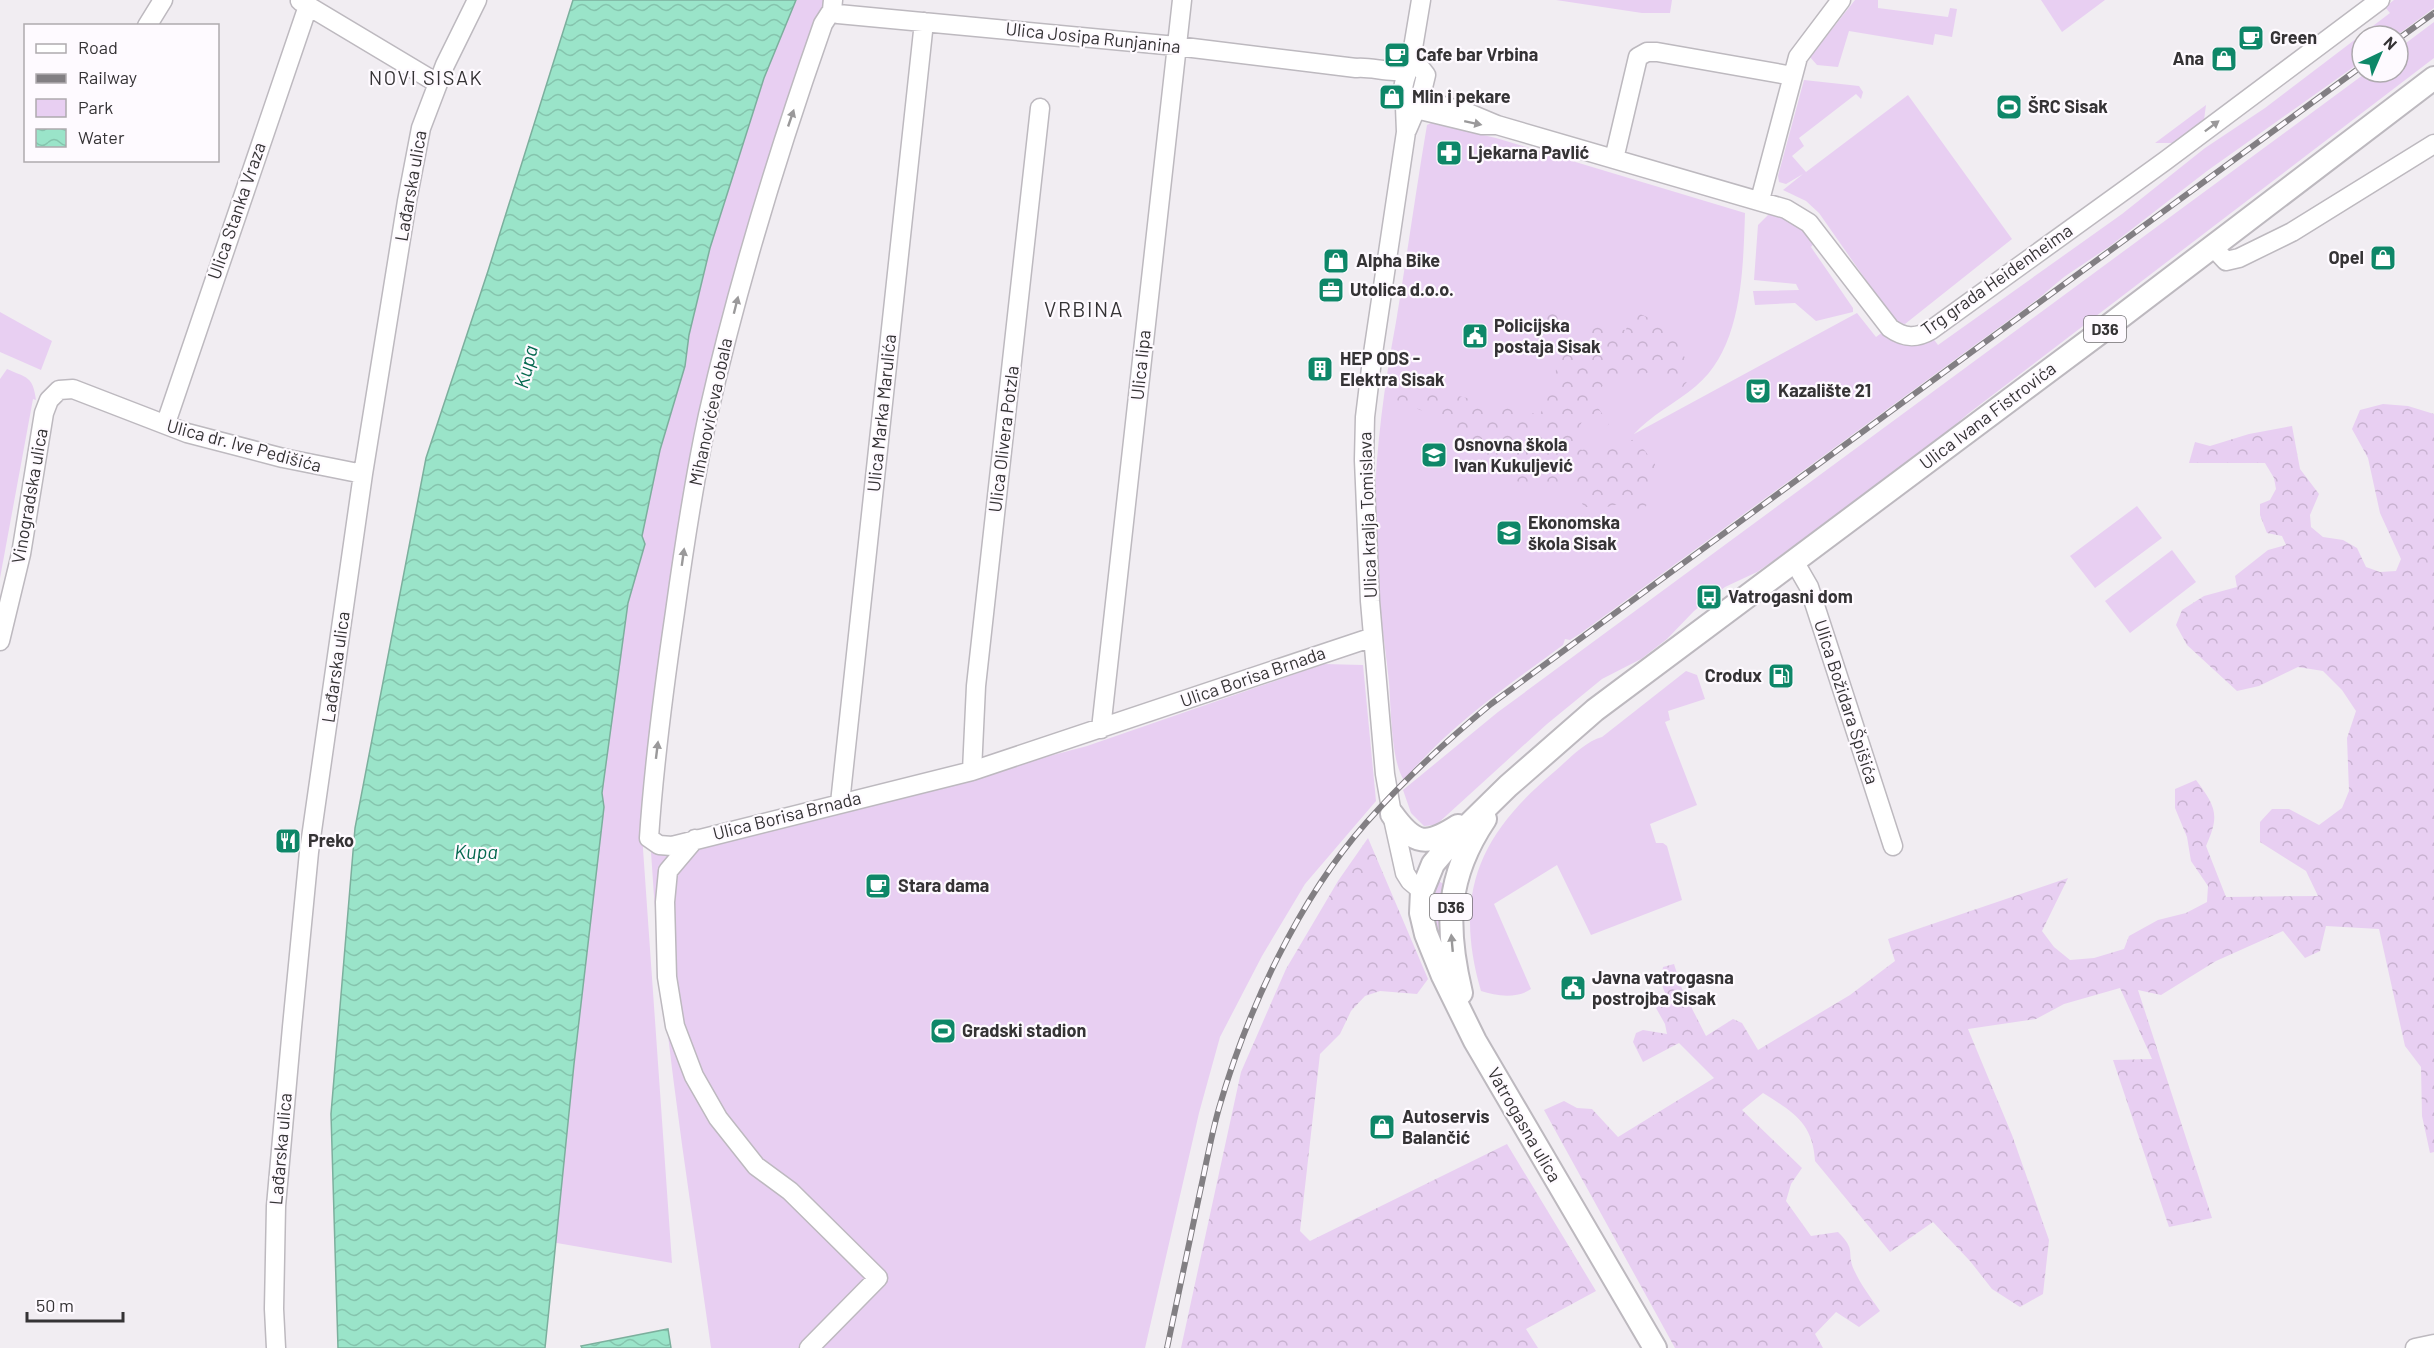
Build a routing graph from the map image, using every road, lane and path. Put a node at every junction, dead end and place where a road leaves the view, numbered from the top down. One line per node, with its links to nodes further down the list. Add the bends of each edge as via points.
1 (163, 0): 10 (street)
2 (477, 0): 15 (street, Lađarska ulica)
3 (1182, 0): 11 (street, Ulica lipa)
4 (1421, 0): 12 (street)
5 (1841, 0): 13 (street, via 1798,57)
6 (2380, 0): 20 (street, Trg grada Heidenheima, one-way to 6, via 1809,223 1884,323 1897,333 1916,337 2165,162)
7 (303, 3): 15 (street); 23 (street, Ulica Stanka Vraza)
8 (832, 5): 9 (street, Ulica Josipa Runjanina, via 838,14); 34 (street, Mihanovićeva obala, one-way to 8, via 672,846 659,845 649,838 652,788 687,531 708,416 746,264 777,156)
9 (924, 22): 11 (street, Ulica Josipa Runjanina); 31 (street, Ulica Marka Marulića)
10 (148, 24)
11 (1176, 46): 12 (street, Ulica Josipa Runjanina, via 1356,68 1393,79); 28 (street, Ulica lipa)
12 (1412, 73): 16 (street, Ulica kralja Tomislava, via 1402,98)
13 (1793, 76): 19 (street, via 1656,52 1642,54 1638,57); 20 (street)
14 (2434, 78): 21 (main road, Ulica Ivana Fistrovića / D36)
15 (437, 83): 24 (street, Lađarska ulica, via 415,156)
16 (1414, 104): 19 (street); 26 (street, Ulica kralja Tomislava, via 1406,132 1365,417 1364,486)
17 (1040, 108): 29 (street, Ulica Olivera Potzla, via 976,686)
18 (2434, 144): 21 (street, Ulica Ivana Fistrovića, via 2292,232 2239,258)
19 (1614, 159): 20 (street)
20 (1760, 200)
21 (2219, 254): 25 (main road, Ulica Ivana Fistrovića / D36)
22 (59, 390): 24 (street, Ulica dr. Ive Pedišića, via 73,389 205,438); 27 (street, Vinogradska ulica, via 44,413 21,554)
23 (168, 417)
24 (363, 474): 39 (street, Lađarska ulica, via 309,852 276,1206)
25 (1794, 561): 30 (main road, Ulica Ivana Fistrovića / D36, via 1595,710); 35 (street, Ulica Božidara Špišića, via 1809,587)
26 (1373, 637): 28 (street, Ulica Borisa Brnada); 32 (street, Ulica kralja Tomislava)
27 (0, 641)
28 (1101, 729): 29 (street, Ulica Borisa Brnada)
29 (972, 771): 31 (street, Ulica Borisa Brnada)
30 (1508, 786): 33 (main road, D36); 37 (main road, D36, one-way to 30, via 1452,951 1450,908 1468,848)
31 (840, 803): 34 (street, Ulica Borisa Brnada)
32 (1392, 814): 33 (main road, via 1409,833 1431,841); 36 (street, Ulica kralja Tomislava, via 1405,873)
33 (1476, 817): 36 (main road, D36, via 1433,864)
34 (697, 838): 40 (street, Ulica Borisa Brnada, via 668,871 665,902 667,977 675,1026 694,1076 718,1118 756,1166 790,1191 878,1278)
35 (1893, 846)
36 (1422, 891): 37 (main road, Vatrogasna ulica / D36, via 1421,913 1426,934)
37 (1475, 1041): 41 (main road, Vatrogasna ulica / D36)
38 (2434, 1344): 42 (street)
39 (276, 1348)
40 (809, 1348)
41 (1655, 1348)
42 (2415, 1348)

